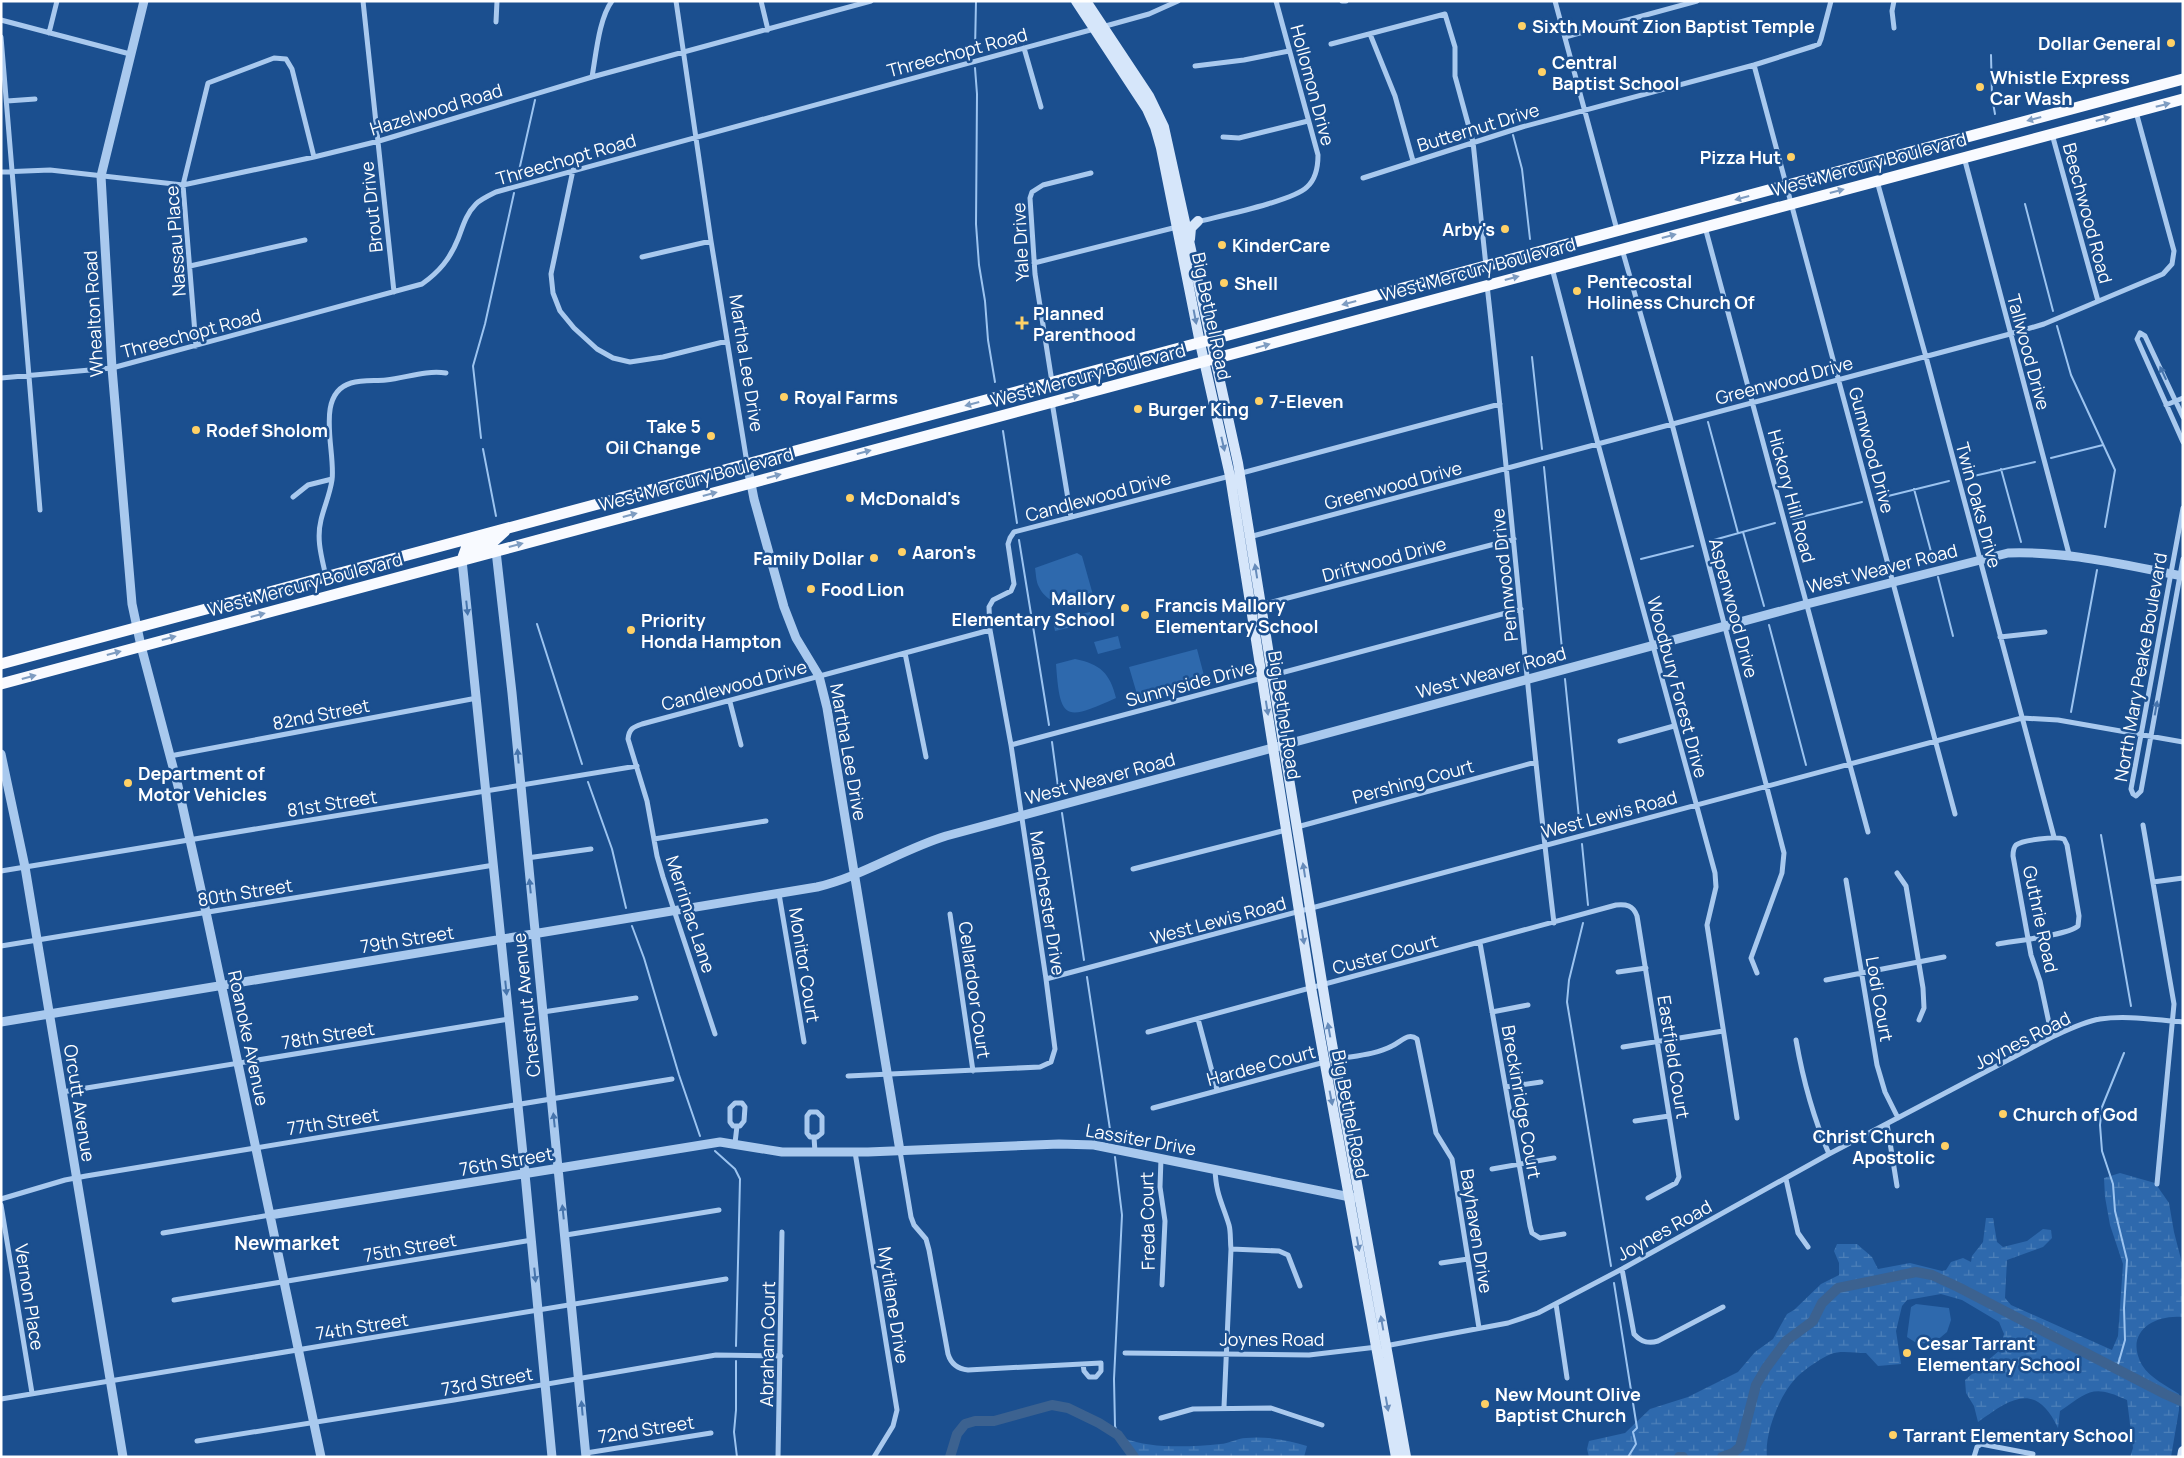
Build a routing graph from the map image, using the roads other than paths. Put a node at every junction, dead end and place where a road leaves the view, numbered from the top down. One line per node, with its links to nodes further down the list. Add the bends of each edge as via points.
1 (57, 1): 25 (street)
2 (144, 1): 33 (street, Whealton Road)
3 (363, 1): 48 (street, Brout Drive)
4 (497, 1): 21 (street)
5 (612, 1): 36 (street, via 604,18)
6 (676, 1): 32 (street, Martha Lee Drive)
7 (761, 1): 24 (street)
8 (871, 1): 19 (street, Hazelwood Road)
9 (1076, 1): 22 (main road, Big Bethel Road)
10 (1086, 1): 22 (main road, Big Bethel Road)
11 (1178, 1): 22 (street, Threechopt Road, via 1150,14)
12 (1276, 1): 31 (street, Hollomon Drive)
13 (1342, 1): 14 (street)
14 (1346, 1)
15 (1555, 1): 28 (street)
16 (1697, 1): 28 (street)
17 (1830, 1): 34 (street, Butternut Drive, via 1819,44)
18 (1894, 1): 23 (street)
19 (852, 4): 24 (street, Hazelwood Road)
20 (1, 20): 25 (street)
21 (496, 22)
22 (1099, 28): 30 (street, Threechopt Road); 64 (main road, Big Bethel Road, via 1149,96 1161,120 1169,144)
23 (1894, 28)
24 (768, 30): 32 (street, Hazelwood Road)
25 (49, 33): 33 (street)
26 (1370, 34): 29 (street); 49 (street, via 1446,14 1455,47 1456,76); 52 (street, via 1395,96)
27 (1, 37): 40 (street)
28 (1565, 37): 42 (street)
29 (1331, 44)
30 (1024, 48): 41 (street); 46 (street, Threechopt Road)
31 (1289, 51): 35 (street); 44 (street, Hollomon Drive)
32 (683, 53): 36 (street, Hazelwood Road); 46 (street, Martha Lee Drive)
33 (130, 54): 57 (street, Whealton Road)
34 (1754, 65): 42 (street, Butternut Drive); 61 (street, Gumwood Drive)
35 (1195, 66)
36 (592, 77): 48 (street, Hazelwood Road)
37 (2183, 79): 61 (highway, West Mercury Boulevard, one-way to 61)
38 (35, 99): 40 (street)
39 (2183, 99): 43 (highway, West Mercury Boulevard, one-way to 39)
40 (7, 101): 54 (street)
41 (1041, 107)
42 (1585, 110): 49 (street, Butternut Drive); 66 (street)
43 (2136, 111): 45 (highway, West Mercury Boulevard, one-way to 43); 78 (street, Greenwood Drive, via 2173,247 2173,260 2164,274)
44 (1308, 121): 47 (street, via 1239,138); 63 (street, Hollomon Drive, via 1318,166 1307,188 1299,194)
45 (2052, 133): 51 (highway, West Mercury Boulevard); 78 (street, Beechwood Road)
46 (696, 137): 53 (street, Threechopt Road); 68 (street, Martha Lee Drive)
47 (1223, 137)
48 (378, 141): 50 (street, Hazelwood Road); 77 (street, Brout Drive)
49 (1473, 142): 52 (street, Butternut Drive); 74 (street)
50 (314, 157): 60 (street, Hazelwood Road); 60 (street, Nassau Place, via 290,64 286,59 274,58 208,83)
51 (1964, 157): 59 (highway, West Mercury Boulevard); 79 (street, Tallwood Drive)
52 (1413, 161): 58 (street, Butternut Drive)
53 (573, 170): 77 (street, Threechopt Road, via 496,192 477,203 464,220 449,258 439,272 422,284); 80 (street, via 551,274 553,293 560,311 574,328 597,349 613,358 630,362 663,358)
54 (12, 171): 55 (street, Hazelwood Road); 57 (street, Hazelwood Road, via 50,170); 87 (street)
55 (1, 172)
56 (1091, 173): 72 (street, Yale Drive, via 1042,184 1032,192)
57 (101, 176): 60 (street, Hazelwood Road); 85 (street, Whealton Road)
58 (1364, 178)
59 (1877, 180): 62 (highway, West Mercury Boulevard, one-way to 59); 83 (street, Twin Oaks Drive)
60 (183, 185): 73 (street, Nassau Place)
61 (1786, 186): 62 (street, Gumwood Drive); 66 (highway, West Mercury Boulevard, one-way to 66)
62 (1790, 204): 65 (highway, West Mercury Boulevard); 89 (street, Gumwood Drive)
63 (1198, 222): 64 (street, Hollomon Drive); 69 (main road, via 1191,228)
64 (1181, 226): 69 (main road, Big Bethel Road); 72 (street); 81 (main road, Big Bethel Road, one-way to 81)
65 (1705, 226): 70 (highway, West Mercury Boulevard, one-way to 65); 94 (street, Hickory Hill Road)
66 (1618, 231): 74 (highway, West Mercury Boulevard)
67 (304, 240): 73 (street)
68 (710, 240): 71 (street); 80 (street, Martha Lee Drive)
69 (1190, 245): 81 (main road, Big Bethel Road)
70 (1622, 249): 75 (highway, West Mercury Boulevard); 98 (street, Aspenwood Drive)
71 (642, 256)
72 (1034, 263): 90 (street, Yale Drive)
73 (190, 266): 82 (street, Nassau Place)
74 (1486, 266): 81 (highway, West Mercury Boulevard, one-way to 81)
75 (1552, 267): 76 (highway, West Mercury Boulevard, one-way to 75); 100 (street, Woodbury Forest Drive)
76 (1487, 285): 84 (highway, West Mercury Boulevard, one-way to 76); 95 (street, Pennwood Drive)
77 (394, 292): 82 (street, Threechopt Road)
78 (2098, 301): 79 (street, Greenwood Drive, via 2044,324)
79 (2010, 334): 83 (street, Greenwood Drive); 115 (street, Tallwood Drive)
80 (726, 341): 101 (street, Martha Lee Drive)
81 (1206, 342): 84 (main road, Big Bethel Road); 90 (highway, West Mercury Boulevard)
82 (196, 346): 85 (street, Threechopt Road)
83 (1926, 356): 89 (street, Greenwood Drive); 118 (street, Twin Oaks Drive)
84 (1210, 361): 93 (highway, West Mercury Boulevard, one-way to 84); 103 (main road, Big Bethel Road)
85 (112, 368): 87 (street, Threechopt Road); 126 (street, Whealton Road)
86 (446, 373): 104 (street, via 429,372 361,382 346,385 340,390 329,410)
87 (29, 376): 88 (street, Threechopt Road); 108 (street)
88 (1, 378)
89 (1839, 379): 94 (street, Greenwood Drive); 122 (street, Gumwood Drive)
90 (1052, 382): 101 (highway, West Mercury Boulevard, one-way to 101)
91 (2183, 398): 92 (street)
92 (2176, 401): 96 (street); 96 (street, one-way to 96, via 2145,336 2140,333 2137,339); 97 (street)
93 (1052, 402): 105 (highway, West Mercury Boulevard, one-way to 93); 109 (street)
94 (1753, 402): 98 (street, Greenwood Drive); 123 (street, Hickory Hill Road)
95 (1500, 404): 102 (street, Pennwood Drive); 103 (street, Candlewood Drive)
96 (2166, 405): 99 (street)
97 (2183, 417)
98 (1672, 424): 100 (street, Greenwood Drive); 127 (street, Aspenwood Drive)
99 (2183, 442)
100 (1598, 444): 102 (street, Greenwood Drive); 132 (street, Woodbury Forest Drive)
101 (747, 463): 105 (street, Martha Lee Drive); 110 (highway, West Mercury Boulevard)
102 (1508, 468): 111 (street, Greenwood Drive); 112 (street, Pennwood Drive)
103 (1235, 474): 109 (street, Candlewood Drive); 111 (main road, Big Bethel Road)
104 (332, 479): 106 (street, via 308,485); 121 (street, via 319,531)
105 (750, 483): 114 (highway, West Mercury Boulevard, one-way to 105); 135 (street, Martha Lee Drive, via 784,607 796,638)
106 (293, 497)
107 (2183, 508): 119 (street, North Mary Peake Boulevard)
108 (40, 510)
109 (1071, 517): 128 (street, Candlewood Drive, via 1014,532 1008,544 1014,584 1011,591 993,600 989,607)
110 (508, 528): 113 (highway, West Mercury Boulevard); 117 (highway, via 494,540 466,549)
111 (1245, 538): 124 (main road, Big Bethel Road, one-way to 111); 136 (main road, Big Bethel Road)
112 (1514, 539): 124 (street, Driftwood Drive); 125 (street, Pennwood Drive)
113 (451, 544): 120 (highway, via 451,554 426,562); 121 (highway, West Mercury Boulevard)
114 (496, 551): 117 (highway, West Mercury Boulevard); 158 (street, Chestnut Avenue, one-way to 114)
115 (2068, 554): 118 (street, West Weaver Road, via 2008,553); 119 (street, West Weaver Road)
116 (2183, 559): 119 (street, North Mary Peake Boulevard)
117 (462, 560): 120 (highway, West Mercury Boulevard); 139 (street, Chestnut Avenue, one-way to 139)
118 (1979, 560): 122 (street, West Weaver Road); 130 (street, Twin Oaks Drive)
119 (2178, 575): 143 (street, North Mary Peake Boulevard); 144 (street, North Mary Peake Boulevard, one-way to 119)
120 (403, 576): 131 (highway, West Mercury Boulevard, one-way to 120)
121 (326, 577): 126 (highway, West Mercury Boulevard)
122 (1892, 583): 123 (street, West Weaver Road); 146 (street, Gumwood Drive)
123 (1807, 604): 127 (street, West Weaver Road); 155 (street, Hickory Hill Road)
124 (1262, 605): 136 (main road, Big Bethel Road)
125 (1521, 609): 136 (street, Sunnyside Drive); 137 (street, Pennwood Drive)
126 (136, 628): 131 (street, Roanoke Avenue); 134 (highway, West Mercury Boulevard)
127 (1724, 628): 132 (street, West Weaver Road); 159 (street, Aspenwood Drive)
128 (990, 630): 133 (street, Candlewood Drive); 149 (street, Manchester Drive)
129 (2045, 632): 130 (street)
130 (2000, 637): 141 (street, Twin Oaks Drive)
131 (141, 646): 138 (highway, West Mercury Boulevard, one-way to 131); 152 (street, Roanoke Avenue)
132 (1654, 646): 137 (street, West Weaver Road); 142 (street, Woodbury Forest Drive)
133 (905, 653): 135 (street, Candlewood Drive); 153 (street)
134 (1, 664)
135 (819, 676): 140 (street, Candlewood Drive); 180 (street, Martha Lee Drive)
136 (1268, 677): 149 (street, Sunnyside Drive); 150 (main road, Big Bethel Road)
137 (1528, 679): 150 (street, West Weaver Road); 154 (street, Pennwood Drive)
138 (1, 684)
139 (477, 698): 152 (street, 82nd Street); 160 (street, Chestnut Avenue)
140 (730, 702): 148 (street); 156 (street, Candlewood Drive, via 634,726 628,739)
141 (2022, 718): 143 (street, West Lewis Road, via 2058,720); 146 (street, West Lewis Road); 169 (street, Twin Oaks Drive)
142 (1674, 726): 145 (street); 162 (street, Woodbury Forest Drive)
143 (2142, 735): 144 (street, West Lewis Road); 144 (street, North Mary Peake Boulevard, via 2131,789 2136,796 2141,791)
144 (2151, 736): 147 (street, West Lewis Road)
145 (1620, 740)
146 (1934, 741): 155 (street, West Lewis Road); 163 (street, Gumwood Drive)
147 (2183, 742)
148 (741, 744)
149 (1011, 745): 164 (street, Manchester Drive)
150 (1278, 746): 164 (street, West Weaver Road); 167 (main road, Big Bethel Road)
151 (1, 754): 157 (street, Orcutt Avenue)
152 (170, 756): 171 (street, Roanoke Avenue)
153 (926, 757)
154 (1536, 762): 167 (street, Pershing Court); 172 (street, Pennwood Drive)
155 (1850, 765): 159 (street, West Lewis Road); 168 (street, Hickory Hill Road)
156 (637, 766): 158 (street, 81st Street); 161 (street, Candlewood Drive)
157 (4, 781): 176 (street, Orcutt Avenue)
158 (521, 786): 160 (street, 81st Street); 174 (street, Chestnut Avenue)
159 (1767, 787): 162 (street, West Lewis Road); 204 (street, Aspenwood Drive, via 1784,864 1751,958)
160 (485, 792): 171 (street, 81st Street); 175 (street, Chestnut Avenue)
161 (647, 801): 170 (street, Merrimac Lane)
162 (1696, 806): 172 (street, West Lewis Road); 220 (street, Woodbury Forest Drive, via 1715,873 1716,887 1707,926)
163 (1955, 814)
164 (1021, 815): 180 (street, West Weaver Road, via 921,844); 205 (street, Manchester Drive)
165 (766, 821): 170 (street)
166 (2143, 825): 183 (street)
167 (1292, 828): 177 (street, Pershing Court); 188 (main road, Big Bethel Road)
168 (1868, 832)
169 (2054, 837): 193 (street, Guthrie Road, via 2019,844 2013,852); 193 (street, via 2064,839 2067,845 2078,926 2070,931)
170 (654, 839): 187 (street, Merrimac Lane)
171 (190, 840): 176 (street, 81st Street); 189 (street, Roanoke Avenue)
172 (1544, 845): 188 (street, West Lewis Road); 191 (street, Pennwood Drive)
173 (592, 849): 174 (street)
174 (528, 858): 192 (street, Chestnut Avenue, one-way to 174)
175 (494, 865): 189 (street, 80th Street); 195 (street, Chestnut Avenue)
176 (25, 867): 178 (street, 81st Street); 194 (street, Orcutt Avenue)
177 (1132, 868)
178 (1, 871)
179 (1897, 873): 200 (street, via 1906,886)
180 (855, 876): 184 (street, West Weaver Road); 232 (street, Martha Lee Drive)
181 (2183, 878): 183 (street)
182 (1846, 880): 203 (street, Lodi Court)
183 (2153, 882): 217 (street, via 2174,1004)
184 (817, 887): 185 (street, 79th Street)
185 (779, 894): 187 (street, 79th Street); 225 (street, Monitor Court)
186 (1629, 906): 191 (street, Custer Court, via 1616,905); 201 (street, Eastfield Court, via 1637,916)
187 (675, 911): 192 (street, 79th Street); 222 (street, Merrimac Lane)
188 (1305, 911): 205 (street, West Lewis Road); 208 (main road, Big Bethel Road)
189 (206, 912): 194 (street, 80th Street); 207 (street, Roanoke Avenue)
190 (950, 914): 231 (street, Cellardoor Court)
191 (1554, 923): 196 (street, Custer Court)
192 (535, 934): 195 (street, 79th Street); 211 (street, Chestnut Avenue)
193 (2028, 939): 197 (street); 223 (street, Guthrie Road)
194 (38, 940): 198 (street, 80th Street); 213 (street, Orcutt Avenue)
195 (501, 940): 207 (street, 79th Street); 214 (street, Chestnut Avenue, one-way to 214)
196 (1480, 943): 208 (street, Custer Court); 212 (street, Breckinridge Court)
197 (1998, 944)
198 (1, 946)
199 (1944, 957): 200 (street)
200 (1918, 962): 203 (street); 216 (street, via 1924,1008)
201 (1646, 968): 202 (street); 226 (street, Eastfield Court)
202 (1618, 972)
203 (1862, 972): 206 (street); 244 (street, Lodi Court, via 1877,1065 1885,1092)
204 (1757, 973)
205 (1046, 979): 231 (street, Manchester Drive, via 1055,1049 1051,1062 1040,1067)
206 (1826, 980)
207 (222, 986): 213 (street, 79th Street); 230 (street, Roanoke Avenue)
208 (1316, 986): 215 (street, Custer Court); 229 (main road, Big Bethel Road)
209 (636, 998): 211 (street)
210 (1528, 1005): 212 (street)
211 (543, 1012): 239 (street, Chestnut Avenue)
212 (1492, 1012): 236 (street, Breckinridge Court)
213 (49, 1014): 218 (street, 79th Street); 238 (street, Orcutt Avenue)
214 (509, 1019): 230 (street, 78th Street); 240 (street, Chestnut Avenue)
215 (1198, 1019): 221 (street, Custer Court); 237 (street)
216 (1919, 1020)
217 (2173, 1021): 219 (street, Joynes Road); 223 (street, Joynes Road, via 2099,1019); 264 (street)
218 (1, 1022)
219 (2183, 1022)
220 (1722, 1031): 226 (street); 243 (street, Woodbury Forest Drive)
221 (1148, 1032)
222 (715, 1034)
223 (2052, 1037): 244 (street, Joynes Road)
224 (1796, 1040): 254 (street, via 1806,1093)
225 (804, 1042)
226 (1656, 1042): 227 (street); 242 (street, Eastfield Court)
227 (1623, 1047)
228 (1421, 1053): 229 (street, Hardee Court, via 1417,1039 1408,1036 1377,1051); 279 (street, Bayhaven Drive, via 1436,1133 1452,1159)
229 (1329, 1061): 237 (street, Hardee Court); 266 (main road, Big Bethel Road)
230 (238, 1064): 238 (street, 78th Street); 250 (street, Roanoke Avenue)
231 (973, 1071): 232 (street)
232 (888, 1075): 233 (street); 251 (street, Martha Lee Drive)
233 (848, 1076)
234 (672, 1079): 239 (street, 77th Street)
235 (1541, 1082): 236 (street)
236 (1506, 1087): 257 (street, Breckinridge Court)
237 (1217, 1090): 241 (street, Hardee Court)
238 (62, 1092): 262 (street, Orcutt Avenue)
239 (552, 1099): 240 (street, 77th Street); 258 (street, Chestnut Avenue, one-way to 239)
240 (518, 1104): 250 (street, 77th Street); 261 (street, Chestnut Avenue)
241 (1153, 1108)
242 (1669, 1116): 245 (street); 267 (street, Eastfield Court, via 1679,1177)
243 (1737, 1118)
244 (1898, 1118): 246 (street, Joynes Road)
245 (1635, 1121)
246 (1887, 1124): 254 (street, Joynes Road); 265 (street)
247 (737, 1126): 247 (street, via 742,1126 745,1107 733,1103 730,1123); 249 (street)
248 (814, 1137): 248 (street, via 807,1133 807,1116 815,1111 822,1117 822,1133); 252 (street)
249 (735, 1143): 252 (street, 76th Street, via 774,1152); 258 (street, 76th Street, via 714,1143)
250 (256, 1147): 262 (street, 77th Street); 271 (street, Roanoke Avenue)
251 (900, 1151): 253 (street, Lassiter Drive); 255 (street, Lassiter Drive, via 1078,1144); 297 (street, Martha Lee Drive, via 911,1217 927,1242 951,1362 968,1370)
252 (815, 1152): 253 (street, 76th Street)
253 (854, 1152): 317 (street, Mytilene Drive, via 897,1410 893,1426)
254 (1829, 1154): 263 (street, Joynes Road)
255 (1161, 1157): 259 (street, Lassiter Drive); 284 (street, Freda Court, via 1160,1187 1165,1221)
256 (1554, 1158): 257 (street)
257 (1519, 1164): 260 (street); 274 (street, Breckinridge Court, via 1532,1233 1540,1238)
258 (559, 1168): 261 (street, 76th Street); 275 (street, Chestnut Avenue, one-way to 258)
259 (1216, 1169): 266 (street, Lassiter Drive); 278 (street, via 1216,1185 1229,1225)
260 (1492, 1169)
261 (525, 1174): 271 (street, 76th Street); 276 (street, Chestnut Avenue)
262 (76, 1178): 268 (street, 77th Street); 300 (street, Orcutt Avenue)
263 (1786, 1179): 277 (street, via 1798,1233); 281 (street, Joynes Road)
264 (2157, 1184)
265 (1897, 1186)
266 (1355, 1198): 292 (main road, Big Bethel Road)
267 (1648, 1198)
268 (1, 1199)
269 (1, 1205): 302 (street, Vernon Place)
270 (718, 1210): 275 (street)
271 (270, 1215): 273 (street, 76th Street); 283 (street, Roanoke Avenue)
272 (782, 1232): 296 (street, Abraham Court)
273 (163, 1233)
274 (1564, 1234)
275 (566, 1235): 287 (street, Chestnut Avenue)
276 (532, 1240): 283 (street, 75th Street); 290 (street, Chestnut Avenue, one-way to 290)
277 (1808, 1247)
278 (1231, 1249): 285 (street, via 1279,1251 1288,1255); 295 (street)
279 (1468, 1259): 280 (street); 291 (street, Bayhaven Drive)
280 (1441, 1263)
281 (1622, 1269): 288 (street, Joynes Road); 289 (street, via 1633,1329 1644,1342 1658,1341)
282 (726, 1279): 287 (street, 74th Street)
283 (284, 1282): 286 (street, 75th Street); 293 (street, Roanoke Avenue)
284 (1162, 1285)
285 (1300, 1286)
286 (174, 1300)
287 (572, 1304): 290 (street, 74th Street); 299 (street, Chestnut Avenue)
288 (1556, 1304): 291 (street, Joynes Road, via 1518,1320); 298 (street)
289 (1723, 1307)
290 (538, 1310): 293 (street, 74th Street); 301 (street, Chestnut Avenue)
291 (1479, 1328): 292 (street, Joynes Road)
292 (1382, 1346): 295 (street, Joynes Road, via 1309,1355); 318 (main road, Big Bethel Road, one-way to 318); 319 (main road, Big Bethel Road)
293 (298, 1350): 300 (street, 74th Street); 306 (street, Roanoke Avenue)
294 (1125, 1353): 295 (street, Joynes Road)
295 (1226, 1354): 304 (street)
296 (781, 1356): 299 (street, 73rd Street, via 716,1355); 316 (street, Abraham Court)
297 (1083, 1364): 297 (street, Martha Lee Drive, via 1086,1375 1093,1377 1099,1374 1101,1363)
298 (1567, 1378)
299 (579, 1379): 301 (street, 73rd Street); 312 (street, Chestnut Avenue, one-way to 299)
300 (111, 1380): 302 (street, 74th Street); 313 (street, Orcutt Avenue)
301 (545, 1385): 306 (street, 73rd Street); 315 (street, Chestnut Avenue)
302 (32, 1394): 303 (street, 74th Street)
303 (1, 1398)
304 (1224, 1407): 305 (street, via 1193,1409); 307 (street, via 1271,1408)
305 (1161, 1418)
306 (314, 1423): 309 (street, 73rd Street); 314 (street, Roanoke Avenue)
307 (1322, 1426)
308 (711, 1433): 312 (street, 72nd Street)
309 (197, 1441)
310 (2183, 1451): 321 (main road)
311 (2033, 1454): 320 (street, via 1981,1444)
312 (586, 1455)
313 (123, 1457)
314 (321, 1457)
315 (552, 1457)
316 (778, 1457)
317 (874, 1457)
318 (1396, 1457)
319 (1406, 1457)
320 (1974, 1457)
321 (2182, 1457)

